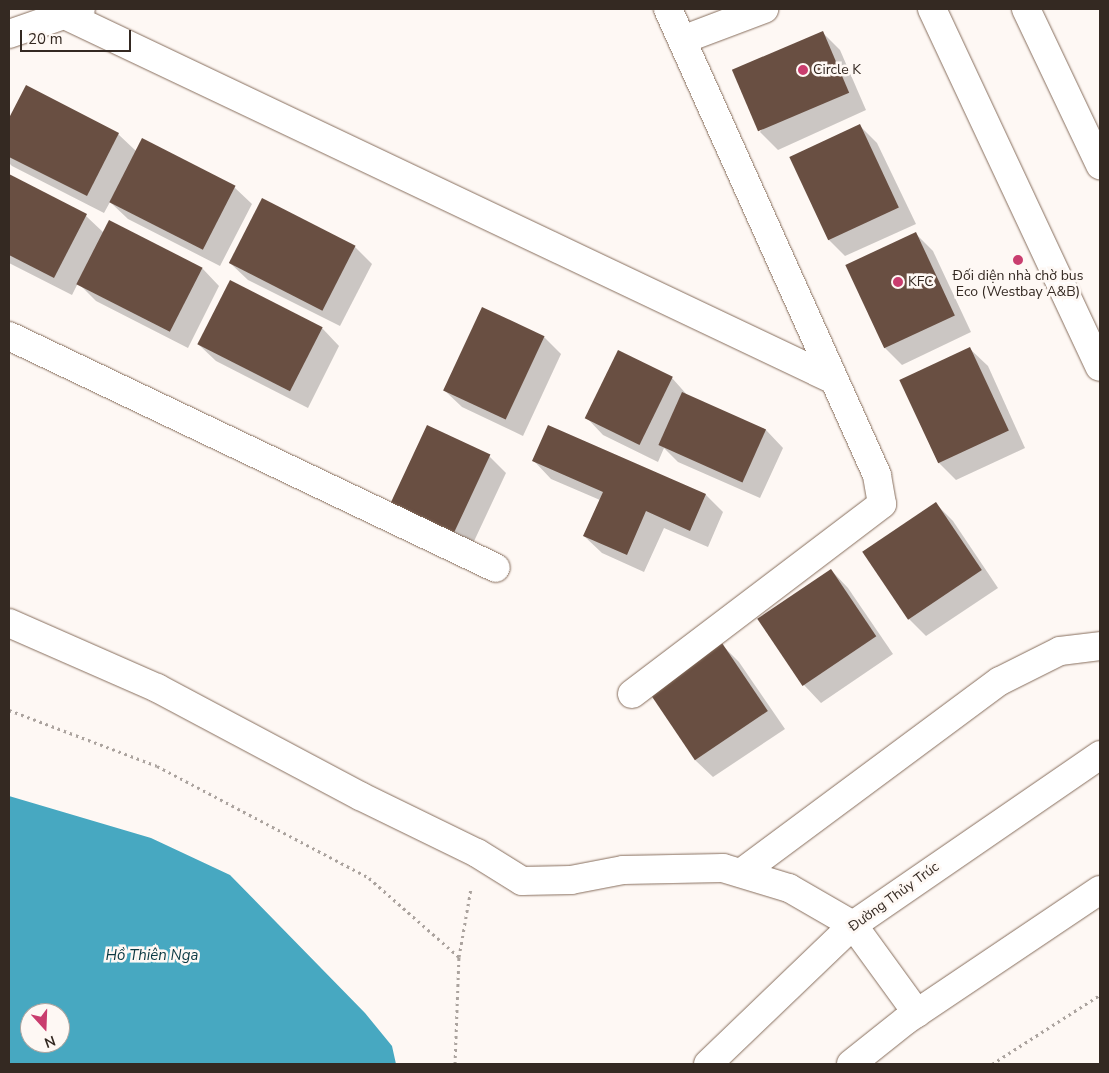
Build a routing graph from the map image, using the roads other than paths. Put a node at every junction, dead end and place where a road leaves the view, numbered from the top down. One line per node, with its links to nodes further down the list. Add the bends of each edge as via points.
1 (668, 9): 7 (street)
2 (764, 9): 7 (street)
3 (932, 9): 10 (street)
4 (1026, 9): 8 (street)
5 (74, 12): 6 (street); 11 (street)
6 (9, 34)
7 (682, 40): 11 (street)
8 (1100, 165)
9 (9, 336): 12 (street)
10 (1100, 367)
11 (834, 380): 15 (street, via 877,475 882,504)
12 (496, 568)
13 (9, 624): 17 (street, via 156,688 476,853 522,881 571,880 624,870 723,868)
14 (1100, 646): 17 (street, via 1060,651 1000,681)
15 (632, 694)
16 (1100, 755): 19 (street, Đường Thủy Trúc)
17 (741, 873): 19 (street, via 789,888)
18 (1100, 890): 20 (street)
19 (854, 925): 20 (street); 21 (street, Đường Thủy Trúc)
20 (917, 1013): 22 (street)
21 (708, 1064)
22 (851, 1064)

